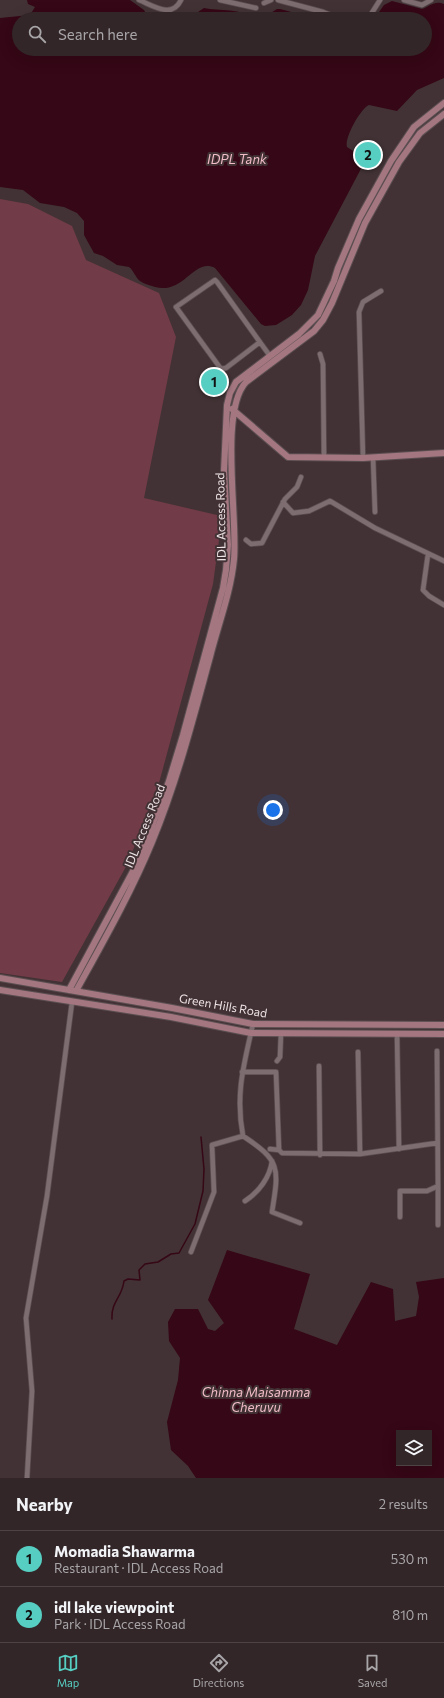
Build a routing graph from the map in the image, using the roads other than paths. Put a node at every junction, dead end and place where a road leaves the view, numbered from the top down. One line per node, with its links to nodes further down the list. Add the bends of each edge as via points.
1 (139, 0): 2 (street, via 167,10 178,7)
2 (181, 0)
3 (220, 0): 10 (street)
4 (271, 0): 9 (street)
5 (278, 0): 11 (street)
6 (380, 0): 12 (street)
7 (404, 0): 8 (street, via 422,5)
8 (431, 0)
9 (264, 3)
10 (256, 8)
11 (323, 12)
12 (372, 12)
13 (444, 103): 18 (street, via 414,127 391,161 359,219 318,315 299,334)
14 (444, 114): 20 (street, IDL Access Road, via 420,133 395,169 365,223 323,320 314,331 246,382 240,389)
15 (381, 291): 24 (street, via 363,302 359,312)
16 (260, 342): 16 (street, via 216,280 176,307 221,369 226,368); 18 (street)
17 (320, 354): 23 (street, via 323,364)
18 (270, 356): 19 (street, via 236,382)
19 (227, 405): 20 (street); 32 (street, via 224,471 228,545 223,588 169,781)
20 (234, 410): 23 (street, via 288,457); 32 (street, IDL Access Road, via 231,472 234,543 230,578 174,785 153,841)
21 (444, 453): 22 (street)
22 (373, 457): 24 (street); 27 (street)
23 (324, 458): 24 (street)
24 (363, 458)
25 (301, 477): 26 (street, via 297,487)
26 (283, 502): 28 (street, via 262,543 251,544); 29 (street, via 293,513 309,511 330,501 375,528)
27 (375, 512)
28 (246, 540)
29 (428, 554): 30 (street); 31 (street, via 423,590)
30 (444, 561)
31 (444, 605)
32 (126, 892): 35 (street); 36 (street, IDL Access Road)
33 (0, 978): 35 (street, Green Hills Road)
34 (0, 990): 37 (street, Green Hills Road)
35 (69, 990): 36 (street, Green Hills Road)
36 (76, 992): 38 (street, Green Hills Road)
37 (72, 1002): 40 (street, Green Hills Road, via 171,1017); 63 (street, via 47,1196 26,1318 32,1391)
38 (253, 1024): 39 (street, Green Hills Road); 40 (street)
39 (444, 1025)
40 (251, 1033): 41 (street, Green Hills Road); 48 (street)
41 (281, 1033): 42 (street, Green Hills Road); 46 (street, via 280,1057)
42 (397, 1033): 43 (street, Green Hills Road); 52 (street)
43 (444, 1034)
44 (437, 1050): 50 (street)
45 (358, 1052): 54 (street)
46 (277, 1061)
47 (319, 1066): 55 (street)
48 (242, 1072): 49 (street, via 239,1089); 53 (street, via 276,1072)
49 (243, 1136): 56 (street, via 263,1149); 62 (street, via 212,1145 214,1192)
50 (437, 1143): 52 (street); 57 (street)
51 (270, 1149): 53 (street)
52 (399, 1149): 54 (street)
53 (279, 1150): 55 (street, via 282,1153)
54 (360, 1154): 55 (street)
55 (320, 1155)
56 (272, 1159): 58 (street, via 271,1170 261,1186); 60 (street, via 276,1174 272,1212)
57 (438, 1186): 59 (street, via 427,1191 400,1191); 61 (street)
58 (245, 1201)
59 (400, 1217)
60 (300, 1223)
61 (438, 1226)
62 (192, 1252)
63 (27, 1478)

